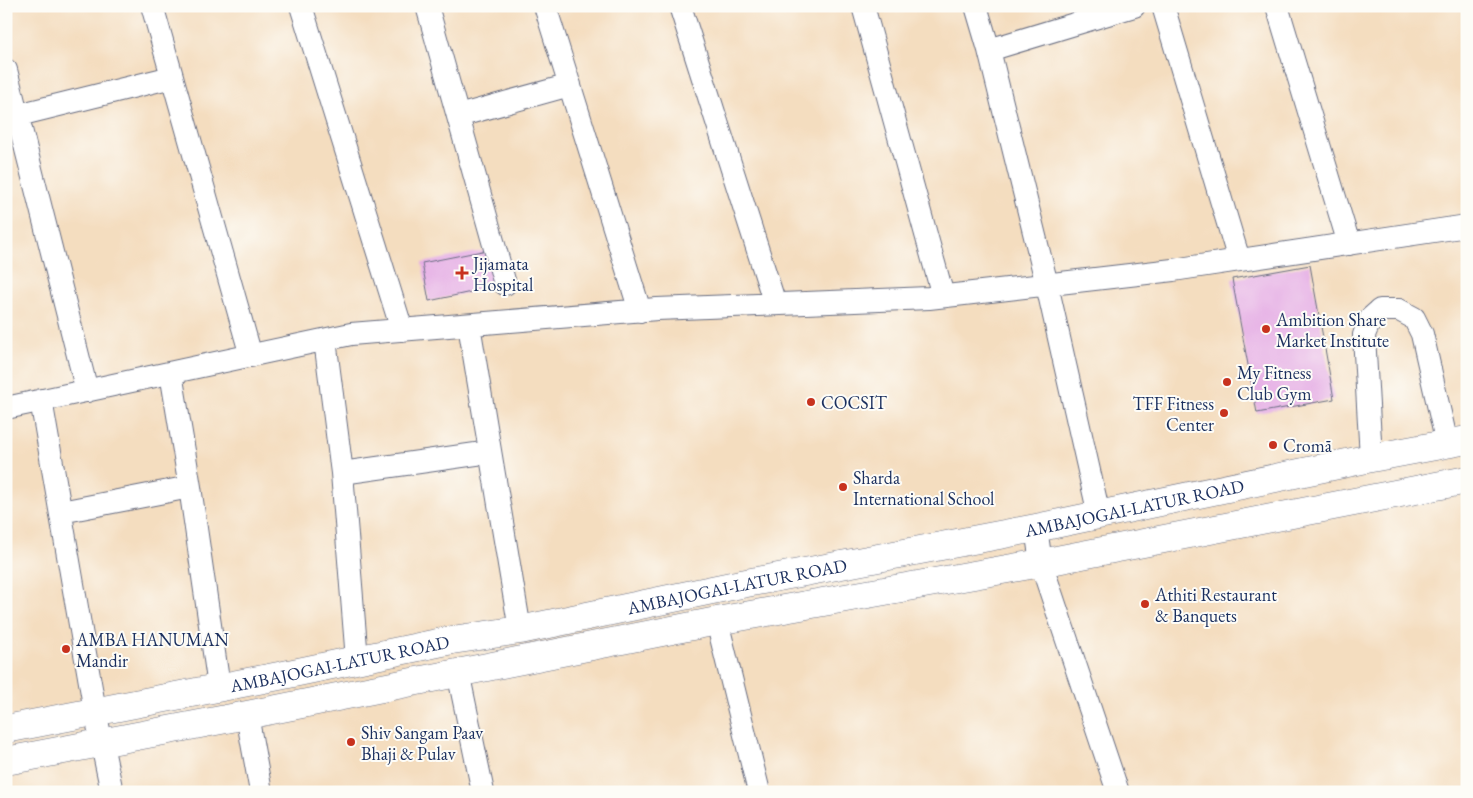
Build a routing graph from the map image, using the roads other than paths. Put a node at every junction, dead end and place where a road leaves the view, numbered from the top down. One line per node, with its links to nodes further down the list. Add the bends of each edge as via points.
1 (301, 6): 26 (street)
2 (427, 6): 16 (street)
3 (546, 6): 14 (street)
4 (680, 6): 23 (street)
5 (863, 6): 22 (street)
6 (976, 6): 11 (street)
7 (1134, 6): 11 (street)
8 (1163, 6): 19 (street)
9 (1277, 6): 18 (street)
10 (153, 9): 13 (street)
11 (989, 50): 21 (street)
12 (6, 70): 15 (street)
13 (172, 77): 15 (street); 28 (street)
14 (570, 85): 16 (street); 24 (street)
15 (12, 116): 30 (street)
16 (458, 116): 20 (street)
17 (1467, 226): 18 (street)
18 (1349, 244): 19 (street)
19 (1238, 260): 21 (street)
20 (505, 284)
21 (1046, 284): 22 (street); 40 (street)
22 (943, 296): 23 (street)
23 (776, 304): 24 (street)
24 (640, 310): 25 (street)
25 (469, 325): 26 (street); 34 (street)
26 (402, 330): 27 (street, via 351,334)
27 (325, 340): 28 (street); 36 (street)
28 (251, 356): 29 (street)
29 (171, 373): 30 (street); 38 (street)
30 (87, 391): 31 (street)
31 (41, 400): 32 (street); 39 (street)
32 (6, 408)
33 (1457, 442): 35 (main road, AMBAJOGAI-LATUR ROAD); 35 (street, via 1414,318 1398,310 1380,310 1371,318 1364,335)
34 (490, 452): 36 (street); 44 (street)
35 (1371, 458): 40 (main road, AMBAJOGAI-LATUR ROAD)
36 (342, 472): 45 (street)
37 (1467, 480): 42 (main road, AMBAJOGAI-LATUR ROAD)
38 (190, 487): 39 (street); 47 (street)
39 (61, 512): 48 (street)
40 (1099, 515): 41 (main road, AMBAJOGAI-LATUR ROAD)
41 (1036, 528): 42 (street); 44 (main road, AMBAJOGAI-LATUR ROAD)
42 (1041, 563): 43 (main road, AMBAJOGAI-LATUR ROAD); 57 (street)
43 (717, 621): 46 (main road, AMBAJOGAI-LATUR ROAD); 56 (street)
44 (520, 630): 45 (main road, AMBAJOGAI-LATUR ROAD)
45 (357, 660): 47 (main road, AMBAJOGAI-LATUR ROAD)
46 (458, 672): 49 (main road, AMBAJOGAI-LATUR ROAD); 55 (street)
47 (219, 687): 48 (main road, AMBAJOGAI-LATUR ROAD)
48 (95, 711): 50 (main road, AMBAJOGAI-LATUR ROAD); 51 (street)
49 (247, 715): 51 (main road, AMBAJOGAI-LATUR ROAD); 54 (street)
50 (6, 729)
51 (101, 743): 52 (main road, AMBAJOGAI-LATUR ROAD); 53 (street)
52 (6, 761)
53 (112, 792)
54 (262, 792)
55 (484, 792)
56 (759, 792)
57 (1118, 792)

